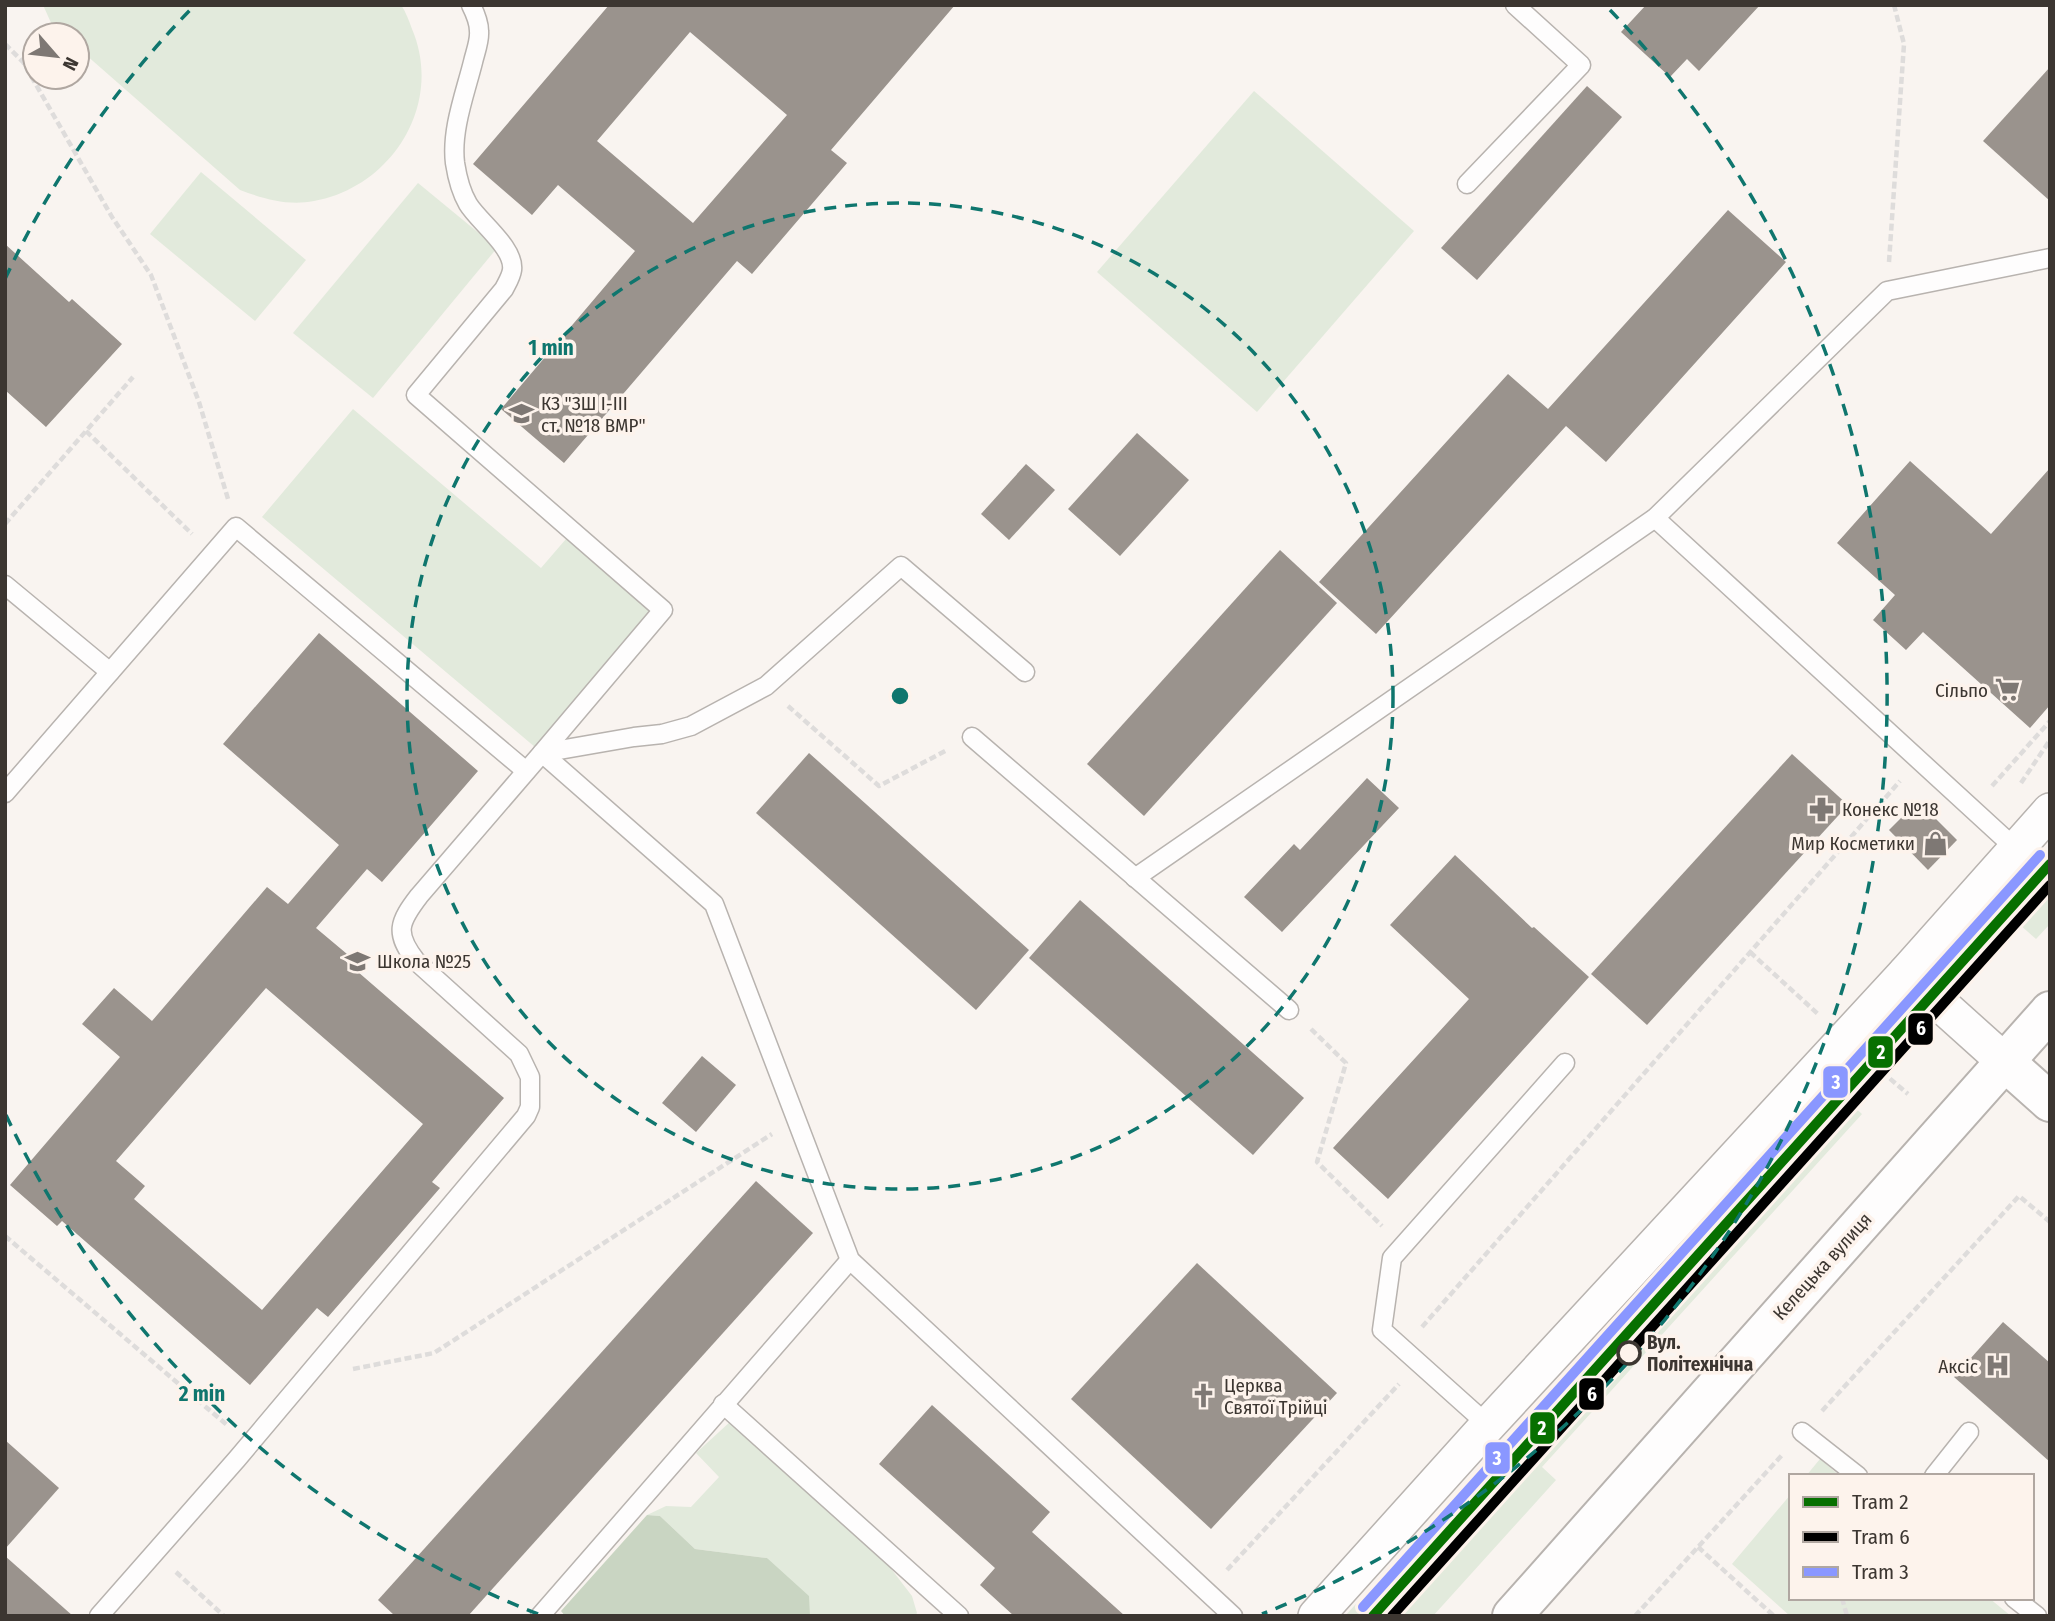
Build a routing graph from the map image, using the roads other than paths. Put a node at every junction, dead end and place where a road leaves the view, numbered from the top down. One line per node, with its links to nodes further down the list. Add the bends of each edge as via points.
1 (471, 5): 10 (lane, via 480,31 456,128 454,157 466,201 505,248 512,267 503,289 416,395 663,610)
2 (1515, 5): 3 (lane, via 1581,65)
3 (1467, 184)
4 (2050, 258): 5 (lane, via 1887,291)
5 (1655, 518): 14 (lane); 15 (lane)
6 (5, 585): 8 (lane)
7 (1025, 672): 10 (lane, via 901,566 766,686 691,726)
8 (110, 673): 11 (lane, via 236,527); 12 (lane)
9 (972, 737): 15 (lane)
10 (542, 753): 11 (lane); 22 (lane, via 714,904)
11 (526, 771): 30 (lane, via 419,895 407,911 401,933 416,961 519,1054 530,1077 526,1116)
12 (5, 793)
13 (2050, 811): 14 (street)
14 (2016, 849): 16 (street)
15 (1135, 878): 17 (lane)
16 (1906, 974): 19 (street); 24 (street)
17 (1289, 1010)
18 (2050, 1012): 19 (main road, Келецька вулиця)
19 (2004, 1061): 21 (main road); 35 (main road, Келецька вулиця)
20 (1564, 1063): 24 (lane, via 1392,1258 1382,1330)
21 (2050, 1102)
22 (850, 1260): 23 (lane); 33 (lane)
23 (723, 1404): 31 (lane); 32 (lane)
24 (1488, 1425): 34 (street)
25 (1802, 1432): 27 (lane)
26 (1969, 1432): 28 (lane)
27 (1855, 1474)
28 (1936, 1474)
29 (2017, 1600): 36 (lane)
30 (99, 1616)
31 (540, 1616)
32 (959, 1616)
33 (1233, 1616)
34 (1316, 1616)
35 (1512, 1616)
36 (2037, 1616)

